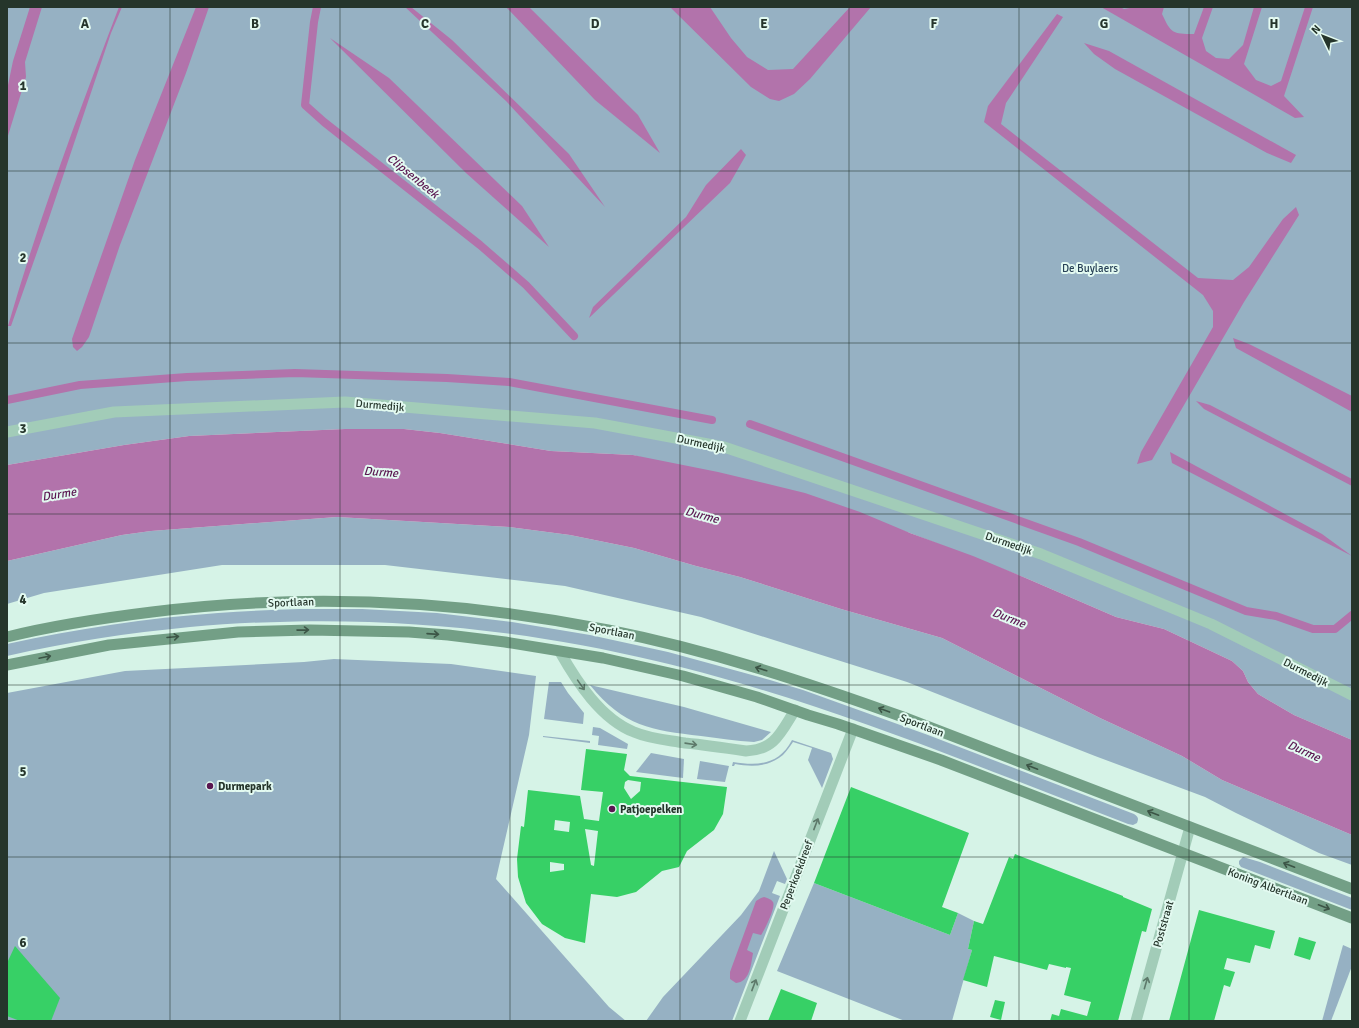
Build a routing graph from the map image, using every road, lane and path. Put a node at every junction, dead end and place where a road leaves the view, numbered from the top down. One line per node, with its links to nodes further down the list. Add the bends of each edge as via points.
1 (7, 432): 5 (street, Durmedijk, via 114,412 345,402 595,423 716,446 1041,554 1211,624)
2 (7, 636): 8 (main road, Sportlaan, one-way to 2, via 903,717 780,675 654,640 548,619 455,607 306,601 227,604 105,617)
3 (560, 652): 4 (main road, one-way to 3, via 109,645 186,636 275,630 344,630 440,635 505,642); 6 (main road, via 603,658 683,676); 6 (street, one-way to 6, via 586,694 607,714 633,732 656,739 757,750 767,747 777,739)
4 (7, 665)
5 (1352, 695)
6 (795, 710): 7 (main road)
7 (853, 729): 9 (main road, via 941,760); 12 (street, Peperkoekdreef, one-way to 7)
8 (1190, 826): 9 (street, Poststraat); 10 (main road, one-way to 8)
9 (1183, 854): 11 (main road, Koning Albertlaan, one-way to 11); 13 (street, Poststraat, one-way to 9)
10 (1352, 889)
11 (1352, 918)
12 (740, 1021)
13 (1136, 1021)

